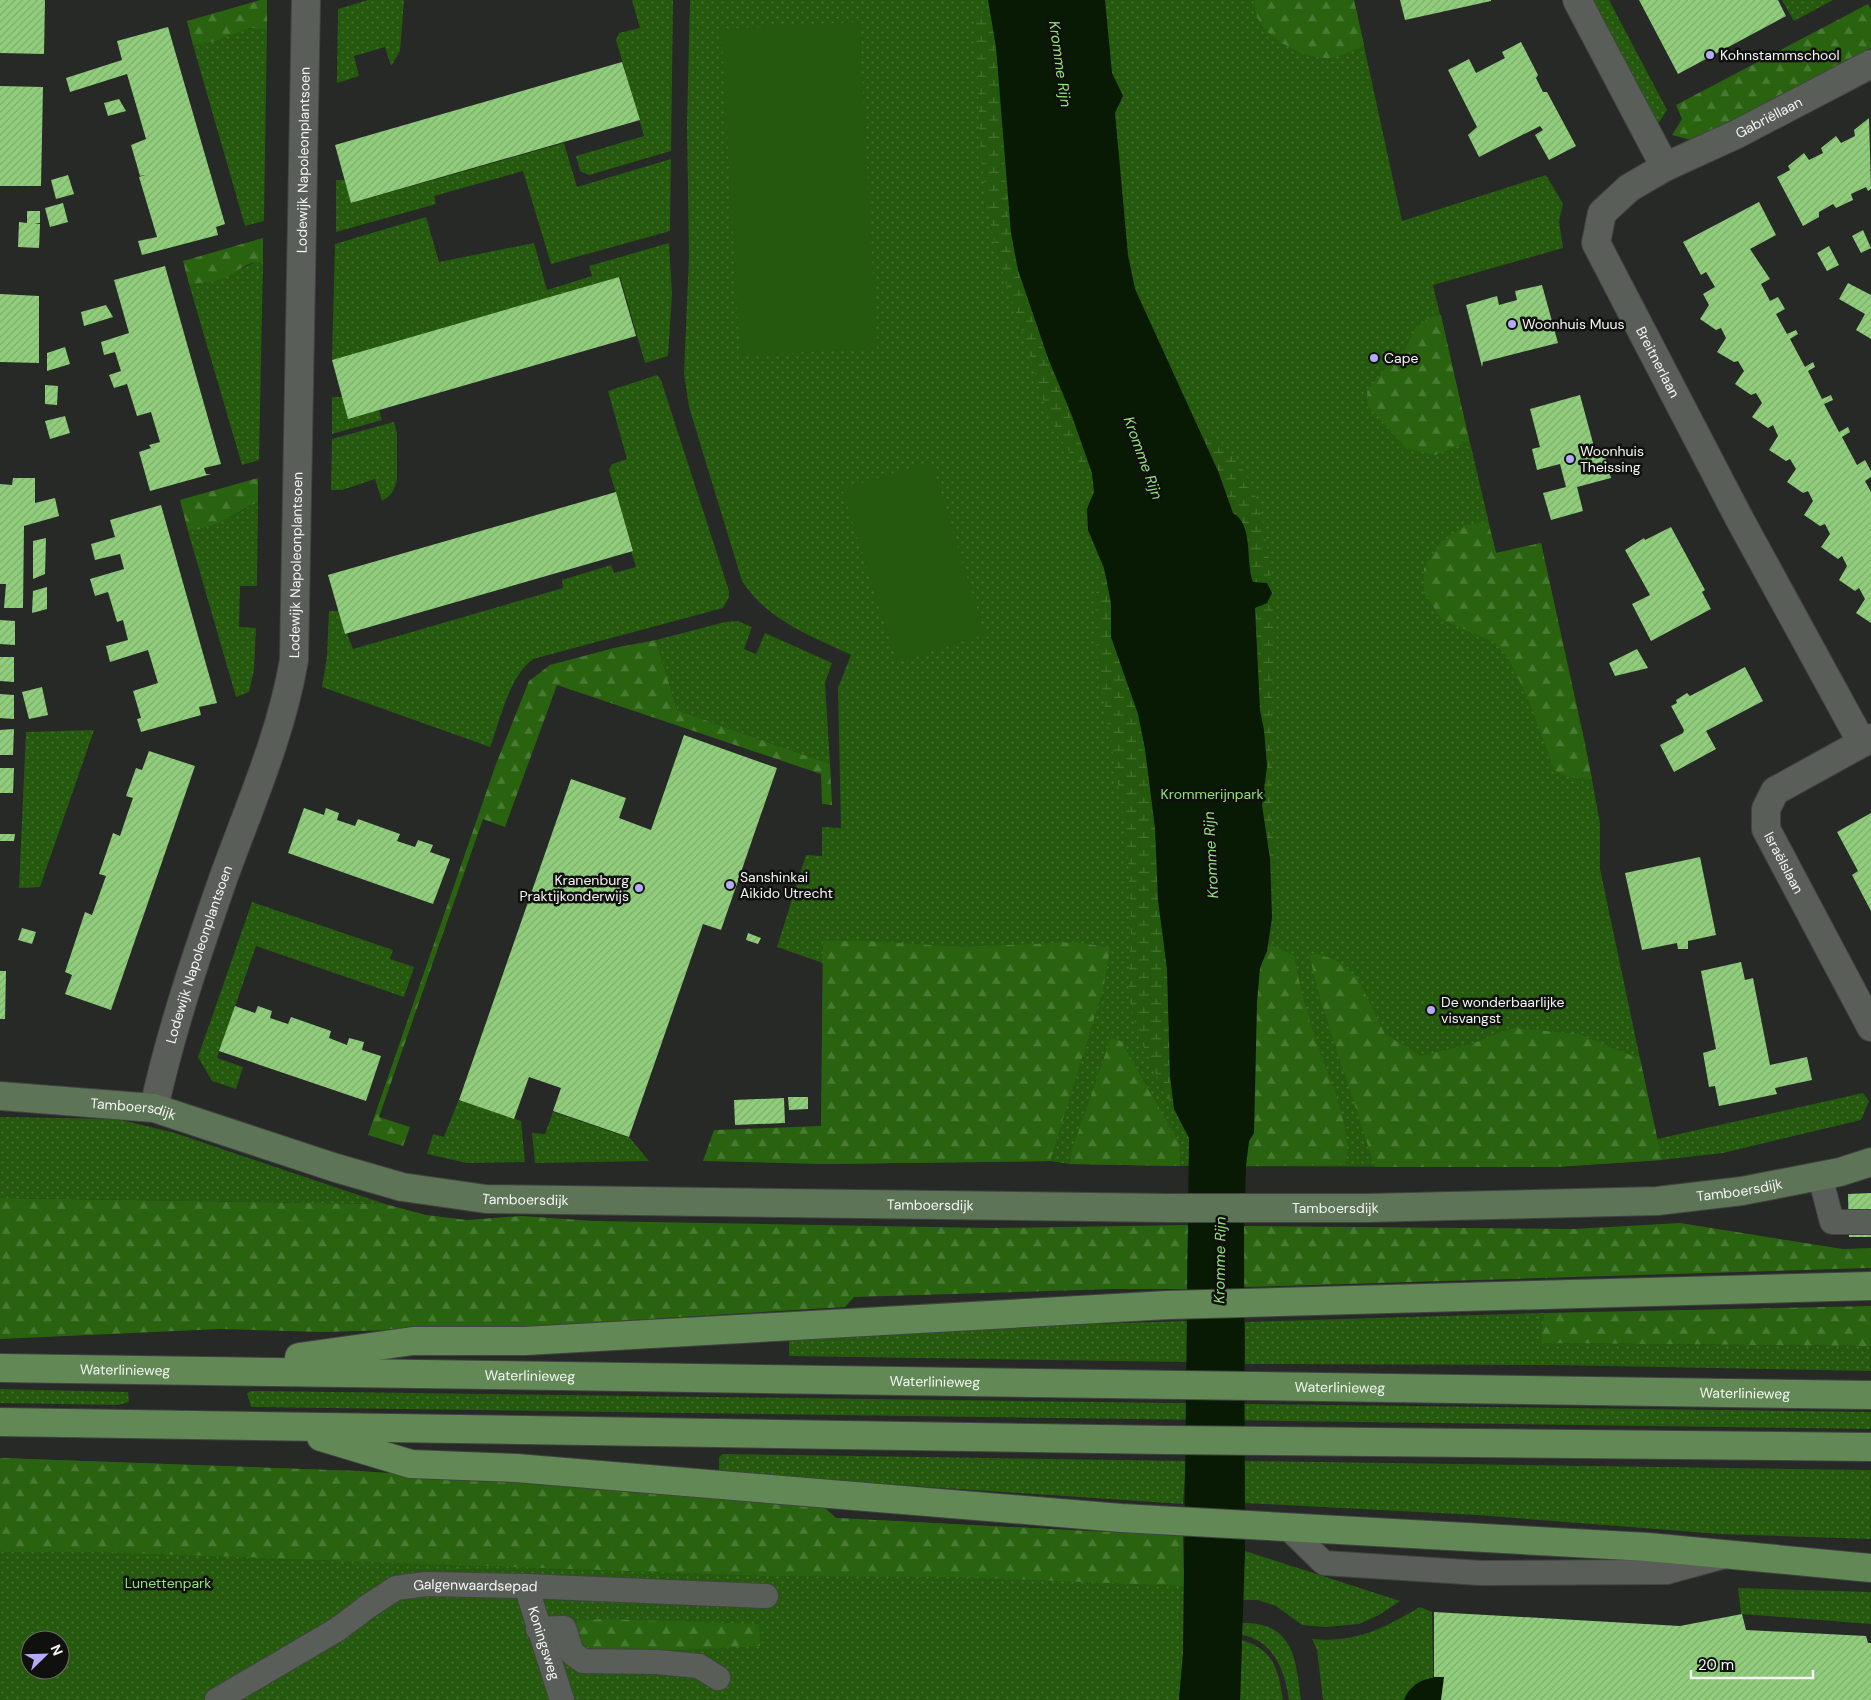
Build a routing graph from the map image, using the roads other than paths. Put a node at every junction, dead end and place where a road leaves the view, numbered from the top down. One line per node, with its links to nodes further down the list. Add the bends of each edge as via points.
1 (306, 0): 8 (street, Lodewijk Napoleonplantsoen, via 294,660 262,777 223,880 164,1061)
2 (1577, 0): 4 (street)
3 (1871, 64): 4 (street, Gabriëllaan, via 1737,134)
4 (1665, 167): 5 (street, Breitnerlaan, via 1629,188 1602,213 1596,243 1739,518)
5 (1866, 741): 6 (street, Israëlslaan, via 1775,791 1766,808 1766,829)
6 (1871, 1027)
7 (0, 1096): 8 (street, Tamboersdijk)
8 (154, 1108): 10 (street, Tamboersdijk, via 402,1187 486,1199 1366,1208 1656,1201 1742,1191)
9 (1871, 1162): 10 (street, Tamboersdijk)
10 (1820, 1176): 11 (lane, via 1832,1222)
11 (1871, 1222)
12 (1871, 1286): 14 (main road, via 1260,1301 525,1341 413,1341)
13 (0, 1368): 14 (main road, Waterlinieweg)
14 (208, 1370): 15 (main road, Waterlinieweg)
15 (1871, 1395)
16 (0, 1422): 17 (main road)
17 (291, 1428): 18 (main road); 19 (main road, via 411,1464 516,1468 1121,1518 1648,1547)
18 (1871, 1447)
19 (1871, 1568)
20 (526, 1586): 21 (lane, Galgenwaardsepad); 22 (lane, Koningsweg); 24 (lane, Galgenwaardsepad, via 426,1584 396,1588 338,1629)
21 (766, 1596)
22 (538, 1629): 23 (lane, via 564,1628 572,1653 583,1661 699,1666); 25 (lane, Koningsweg)
23 (718, 1678)
24 (217, 1700)
25 (562, 1700)

